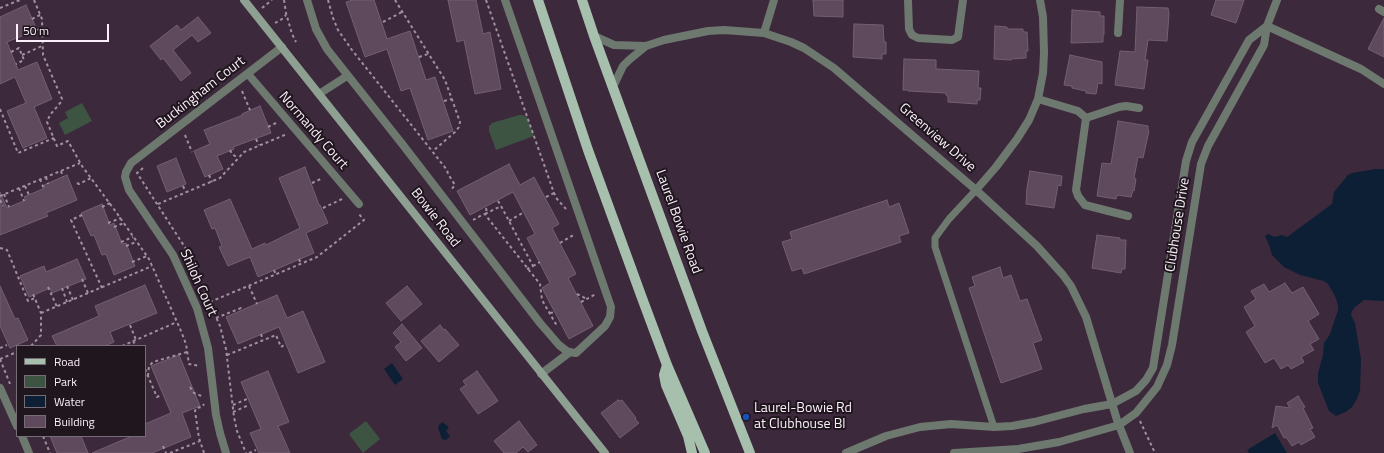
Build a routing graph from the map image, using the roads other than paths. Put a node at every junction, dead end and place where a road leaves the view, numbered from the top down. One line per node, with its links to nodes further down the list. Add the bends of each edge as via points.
1 (244, 0): 17 (street, Bowie Road)
2 (307, 0): 19 (street, via 321,39)
3 (505, 0): 30 (street, via 611,307 610,317 605,326 576,353)
4 (538, 0): 31 (main road, via 588,150)
5 (582, 0): 15 (main road, Laurel Bowie Road)
6 (774, 0): 13 (street)
7 (908, 0): 8 (street, via 909,29 912,35 918,38 952,40 958,37)
8 (962, 0)
9 (1040, 0): 23 (street, via 1044,54)
10 (1120, 0): 14 (street)
11 (1277, 0): 12 (street, Clubhouse Drive)
12 (1267, 26): 20 (street, via 1361,69); 34 (street, Clubhouse Drive, via 1249,40 1192,142 1186,161 1153,368 1136,391); 36 (street, Clubhouse Drive, via 1264,45 1208,146 1201,164 1167,365 1157,386 1136,413)
13 (764, 33): 16 (street, Greenview Drive, via 708,31); 27 (street, Greenview Drive, via 804,48 834,68)
14 (1118, 33)
15 (594, 36): 16 (street, Greenview Drive, via 614,45); 21 (main road, Laurel Bowie Road)
16 (646, 46): 21 (street, via 623,66)
17 (282, 47): 18 (street, Buckingham Court); 22 (street, Bowie Road)
18 (248, 74): 26 (street, Buckingham Court); 28 (street, Normandy Court)
19 (348, 76): 22 (street); 30 (street, via 540,323 559,345)
20 (1384, 84)
21 (613, 87): 44 (main road, Laurel Bowie Road, via 702,331)
22 (320, 94): 32 (street, Bowie Road)
23 (1038, 99): 25 (street, via 1078,111); 27 (street, via 1017,139)
24 (1139, 108): 25 (street, via 1126,106)
25 (1086, 118): 29 (street, via 1076,190 1078,196 1085,204)
26 (135, 160): 40 (street, Shiloh Court, via 127,168 125,177 129,190 173,255 203,326 216,415)
27 (976, 190): 34 (street, Greenview Drive, via 1037,246 1071,286 1086,317); 37 (lane, via 935,238 935,247)
28 (357, 207)
29 (1128, 216)
30 (570, 352): 32 (street)
31 (667, 365): 42 (main road, via 664,375 666,385 688,436); 43 (main road)
32 (541, 374): 41 (street, Bowie Road)
33 (0, 388): 35 (street)
34 (1112, 404): 36 (street, Greenview Drive); 37 (street, Clubhouse Drive, via 1034,422)
35 (16, 424)
36 (1119, 425): 46 (street, Clubhouse Drive, via 1059,442 1018,449); 47 (street, Greenview Drive)
37 (994, 427): 45 (street, Clubhouse Drive, via 951,424 920,427 886,436)
38 (22, 437): 39 (street)
39 (29, 453)
40 (226, 453)
41 (605, 453)
42 (692, 453)
43 (705, 453)
44 (750, 453)
45 (846, 453)
46 (954, 453)
47 (1130, 453)

